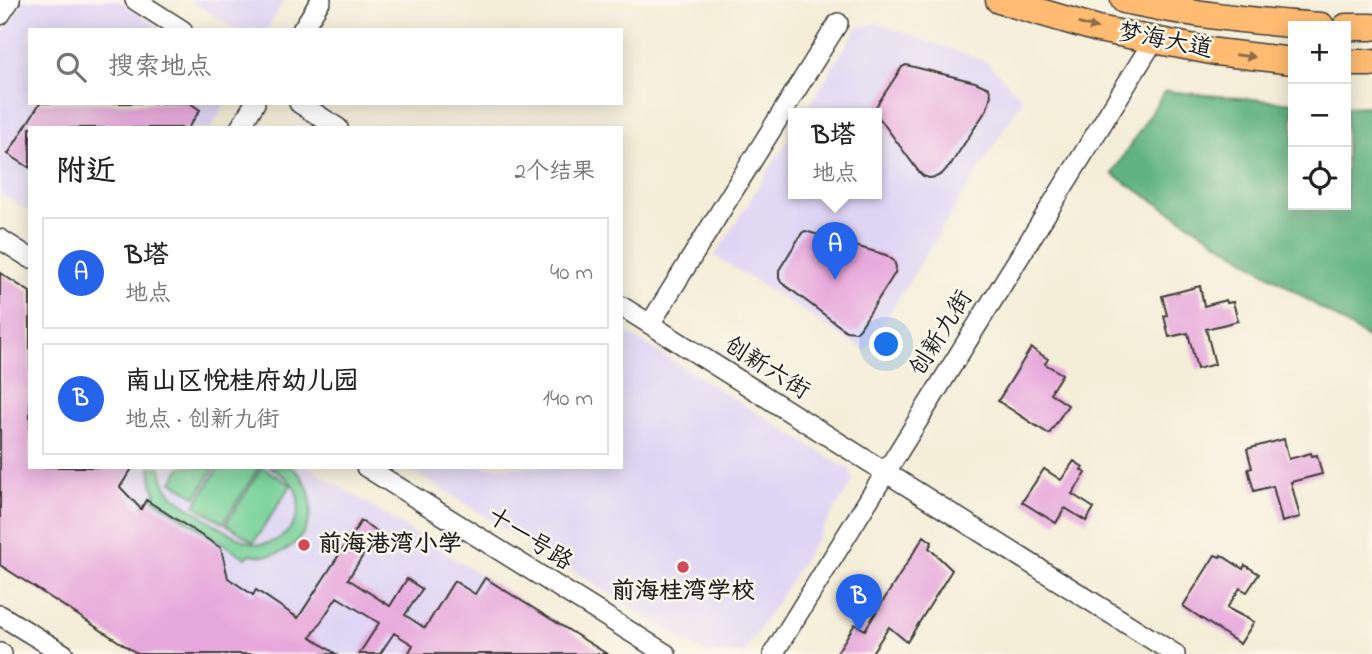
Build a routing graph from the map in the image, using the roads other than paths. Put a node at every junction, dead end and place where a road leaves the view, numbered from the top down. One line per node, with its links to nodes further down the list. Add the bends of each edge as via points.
1 (10, 0): 6 (street)
2 (135, 0): 11 (street)
3 (321, 0): 12 (street)
4 (999, 0): 13 (main road, 梦海大道, one-way to 13)
5 (1124, 0): 8 (main road, 梦海大道, via 1172,11)
6 (0, 15)
7 (838, 23): 26 (street)
8 (1288, 24)
9 (1351, 27): 10 (main road)
10 (1372, 27)
11 (179, 28)
12 (303, 28)
13 (1154, 40): 14 (main road, 梦海大道, one-way to 14); 29 (street, 创新九街)
14 (1288, 60)
15 (1351, 63): 16 (main road)
16 (1372, 63)
17 (254, 105): 19 (street)
18 (302, 105): 20 (street)
19 (241, 126)
20 (335, 126)
21 (0, 228): 23 (street)
22 (0, 239): 24 (street)
23 (28, 245)
24 (28, 257)
25 (623, 307): 26 (street, 创新六街)
26 (650, 324): 29 (street, 创新六街)
27 (369, 469): 33 (street, 十一号路)
28 (387, 469): 30 (street)
29 (885, 473): 34 (street, 创新九街); 35 (street, 创新六街)
30 (593, 597)
31 (0, 615): 32 (street)
32 (64, 654)
33 (666, 654)
34 (773, 654)
35 (1175, 654)

